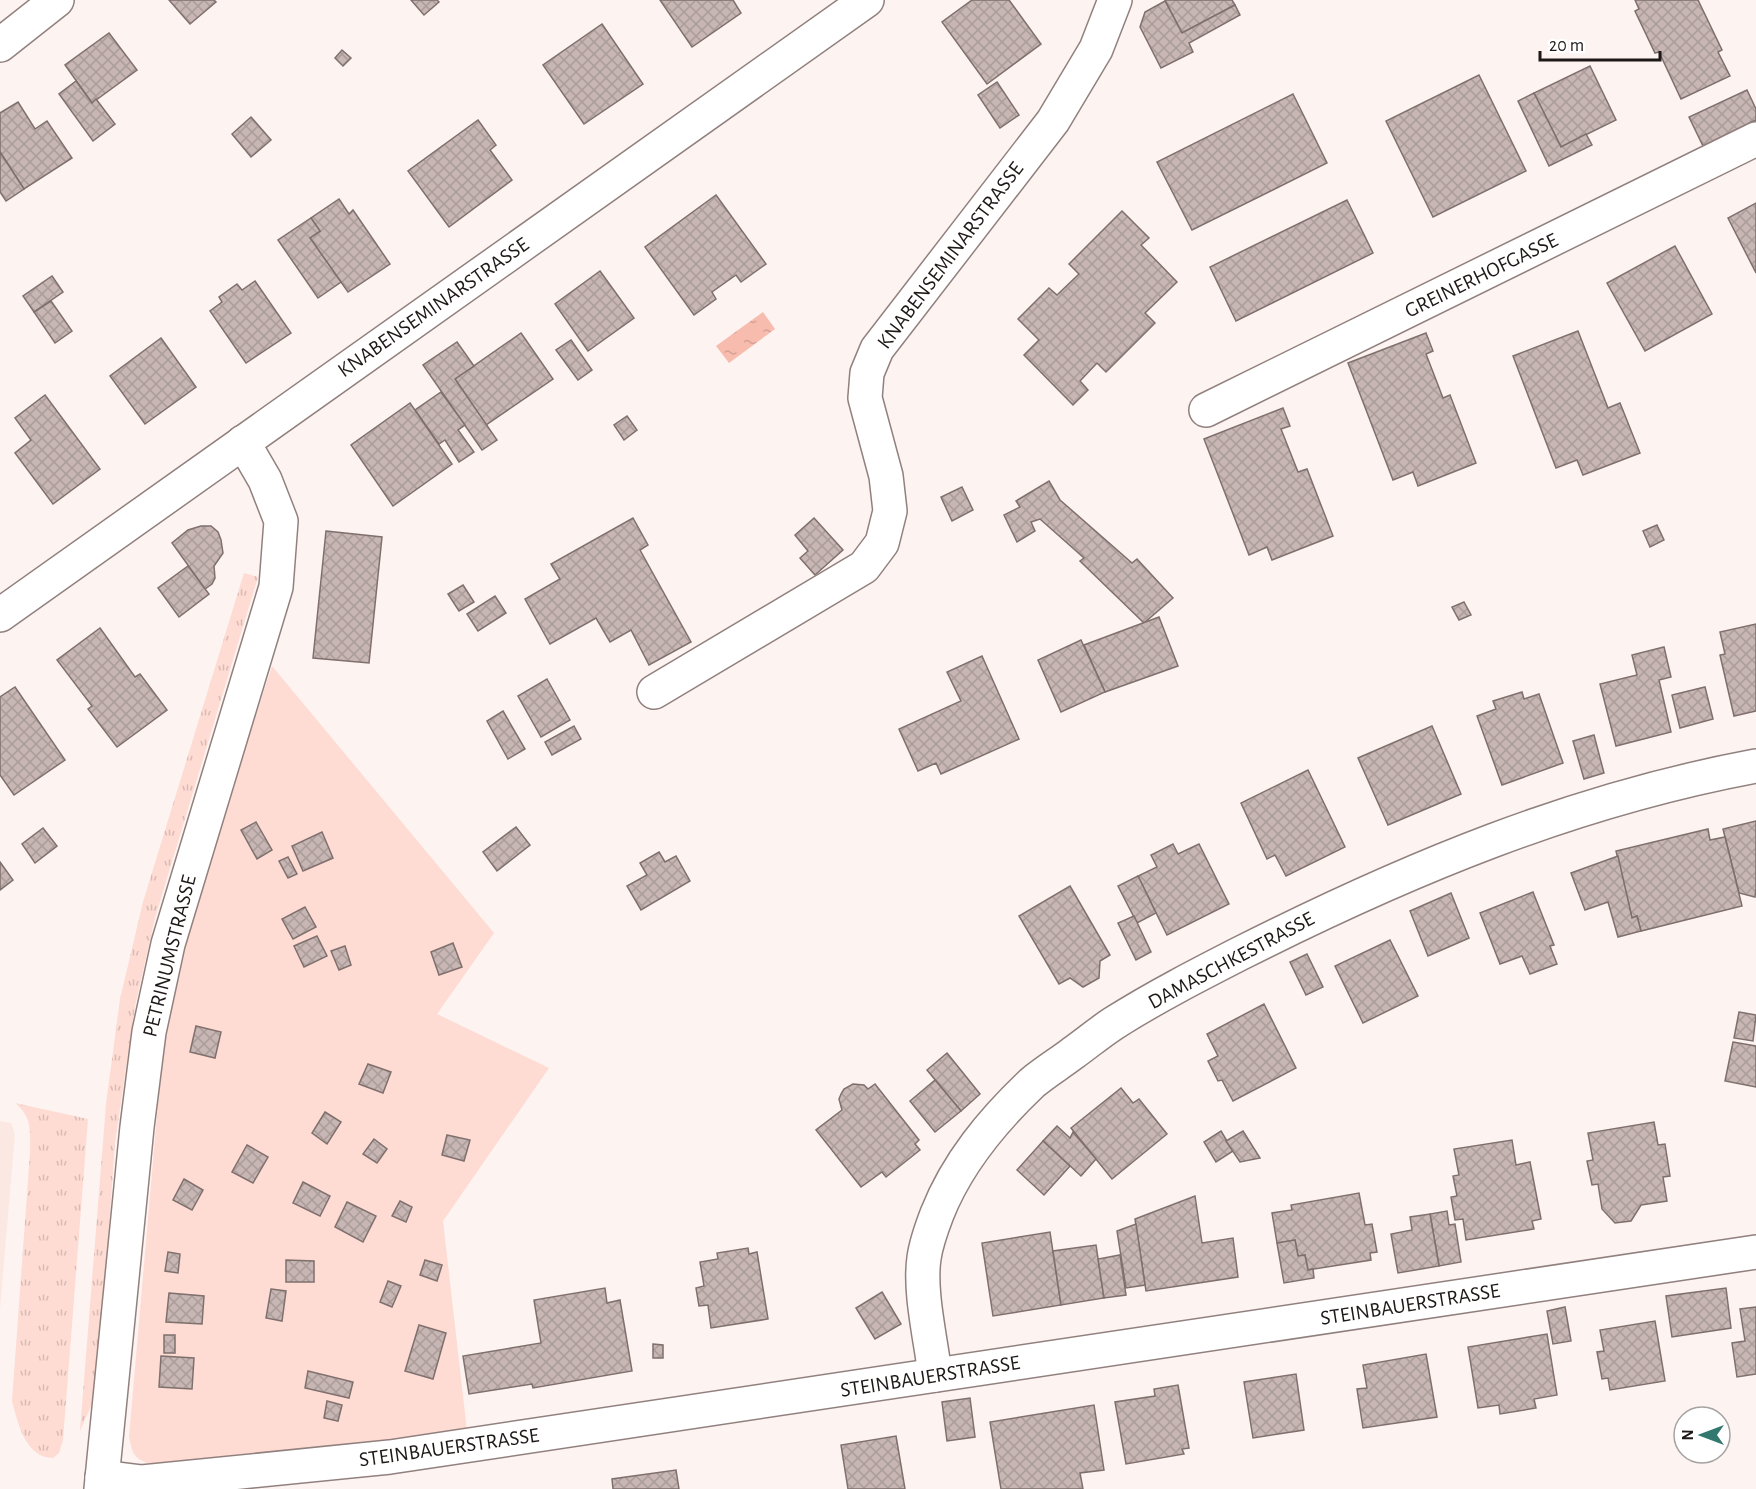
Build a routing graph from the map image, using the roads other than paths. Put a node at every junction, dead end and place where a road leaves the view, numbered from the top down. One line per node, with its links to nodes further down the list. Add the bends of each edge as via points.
1 (57, 0): 4 (street)
2 (867, 0): 7 (street, KNABENSEMINARSTRASSE)
3 (1115, 0): 9 (street, KNABENSEMINARSTRASSE, via 1096,49 1053,121 877,349 867,373 866,398 886,476 890,511 882,543 864,567)
4 (0, 45)
5 (1756, 139): 6 (street, GREINERHOFGASSE)
6 (1206, 410)
7 (243, 442): 8 (street, KNABENSEMINARSTRASSE); 13 (street, PETRINUMSTRASSE, via 265,480 281,521 276,587 168,944 149,1032)
8 (0, 615)
9 (654, 692)
10 (1756, 766): 12 (street, DAMASCHKESTRASSE, via 1712,773 1587,806 1461,852 1353,898 1200,974 1113,1023 1035,1081 992,1123 957,1171 937,1215 924,1258 924,1305)
11 (1756, 1252): 12 (street, STEINBAUERSTRASSE)
12 (935, 1376): 13 (street, STEINBAUERSTRASSE, via 390,1457)
13 (101, 1483)

